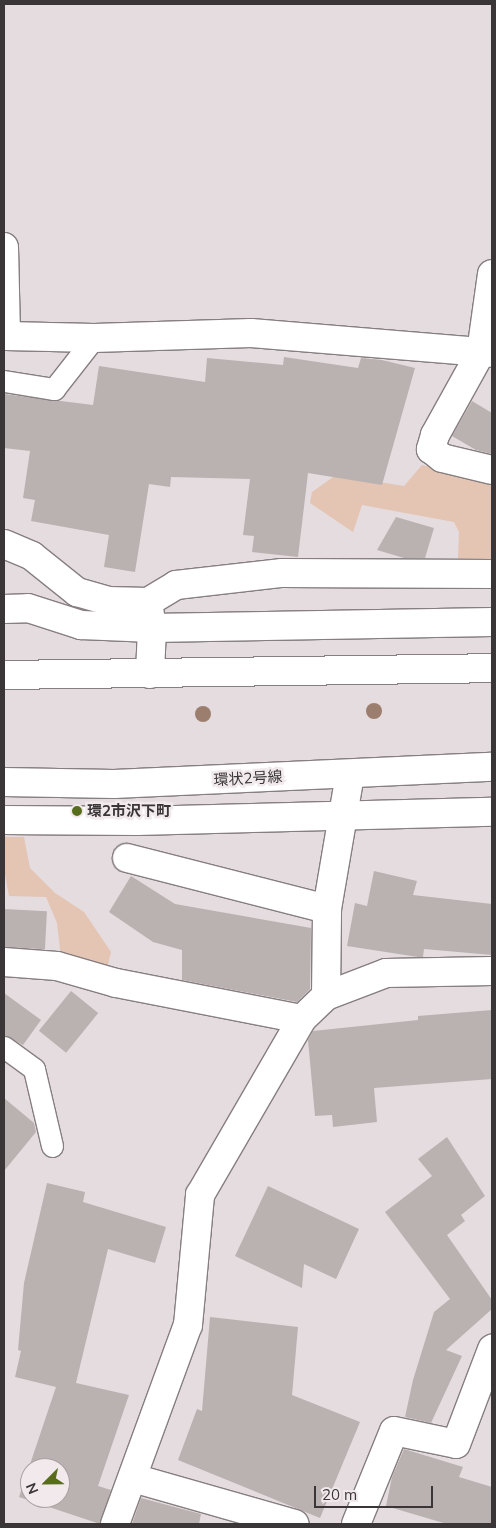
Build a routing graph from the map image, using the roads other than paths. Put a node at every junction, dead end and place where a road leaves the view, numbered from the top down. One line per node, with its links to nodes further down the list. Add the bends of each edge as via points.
1 (4, 247): 3 (street, via 6,336)
2 (492, 274): 4 (street)
3 (94, 338): 4 (street, via 251,333); 5 (lane, via 54,390)
4 (487, 353): 6 (street, via 435,435 431,449 442,458)
5 (4, 381)
6 (492, 470)
7 (4, 544): 10 (street, via 32,556 77,592)
8 (492, 574): 10 (street, via 282,573 176,585)
9 (4, 609): 10 (street, via 28,608 81,625)
10 (150, 615): 11 (street); 13 (street)
11 (492, 622)
12 (492, 668): 13 (street)
13 (150, 674): 14 (street)
14 (4, 675)
15 (492, 767): 16 (street, 環状2号線)
16 (350, 774): 17 (street, 環状2号線, via 114,784); 19 (street)
17 (4, 782)
18 (492, 812): 19 (street)
19 (342, 817): 20 (street); 22 (street)
20 (4, 820)
21 (127, 858): 22 (street)
22 (327, 909): 25 (street)
23 (4, 962): 26 (street, via 57,966 116,983)
24 (492, 971): 25 (street, via 386,973)
25 (326, 996): 26 (street)
26 (302, 1020): 30 (street, via 200,1196 188,1325)
27 (4, 1047): 28 (lane, via 34,1069)
28 (52, 1146)
29 (492, 1349): 33 (street, via 456,1444 394,1431)
30 (133, 1478): 31 (street); 32 (street)
31 (115, 1524)
32 (295, 1524)
33 (356, 1524)

